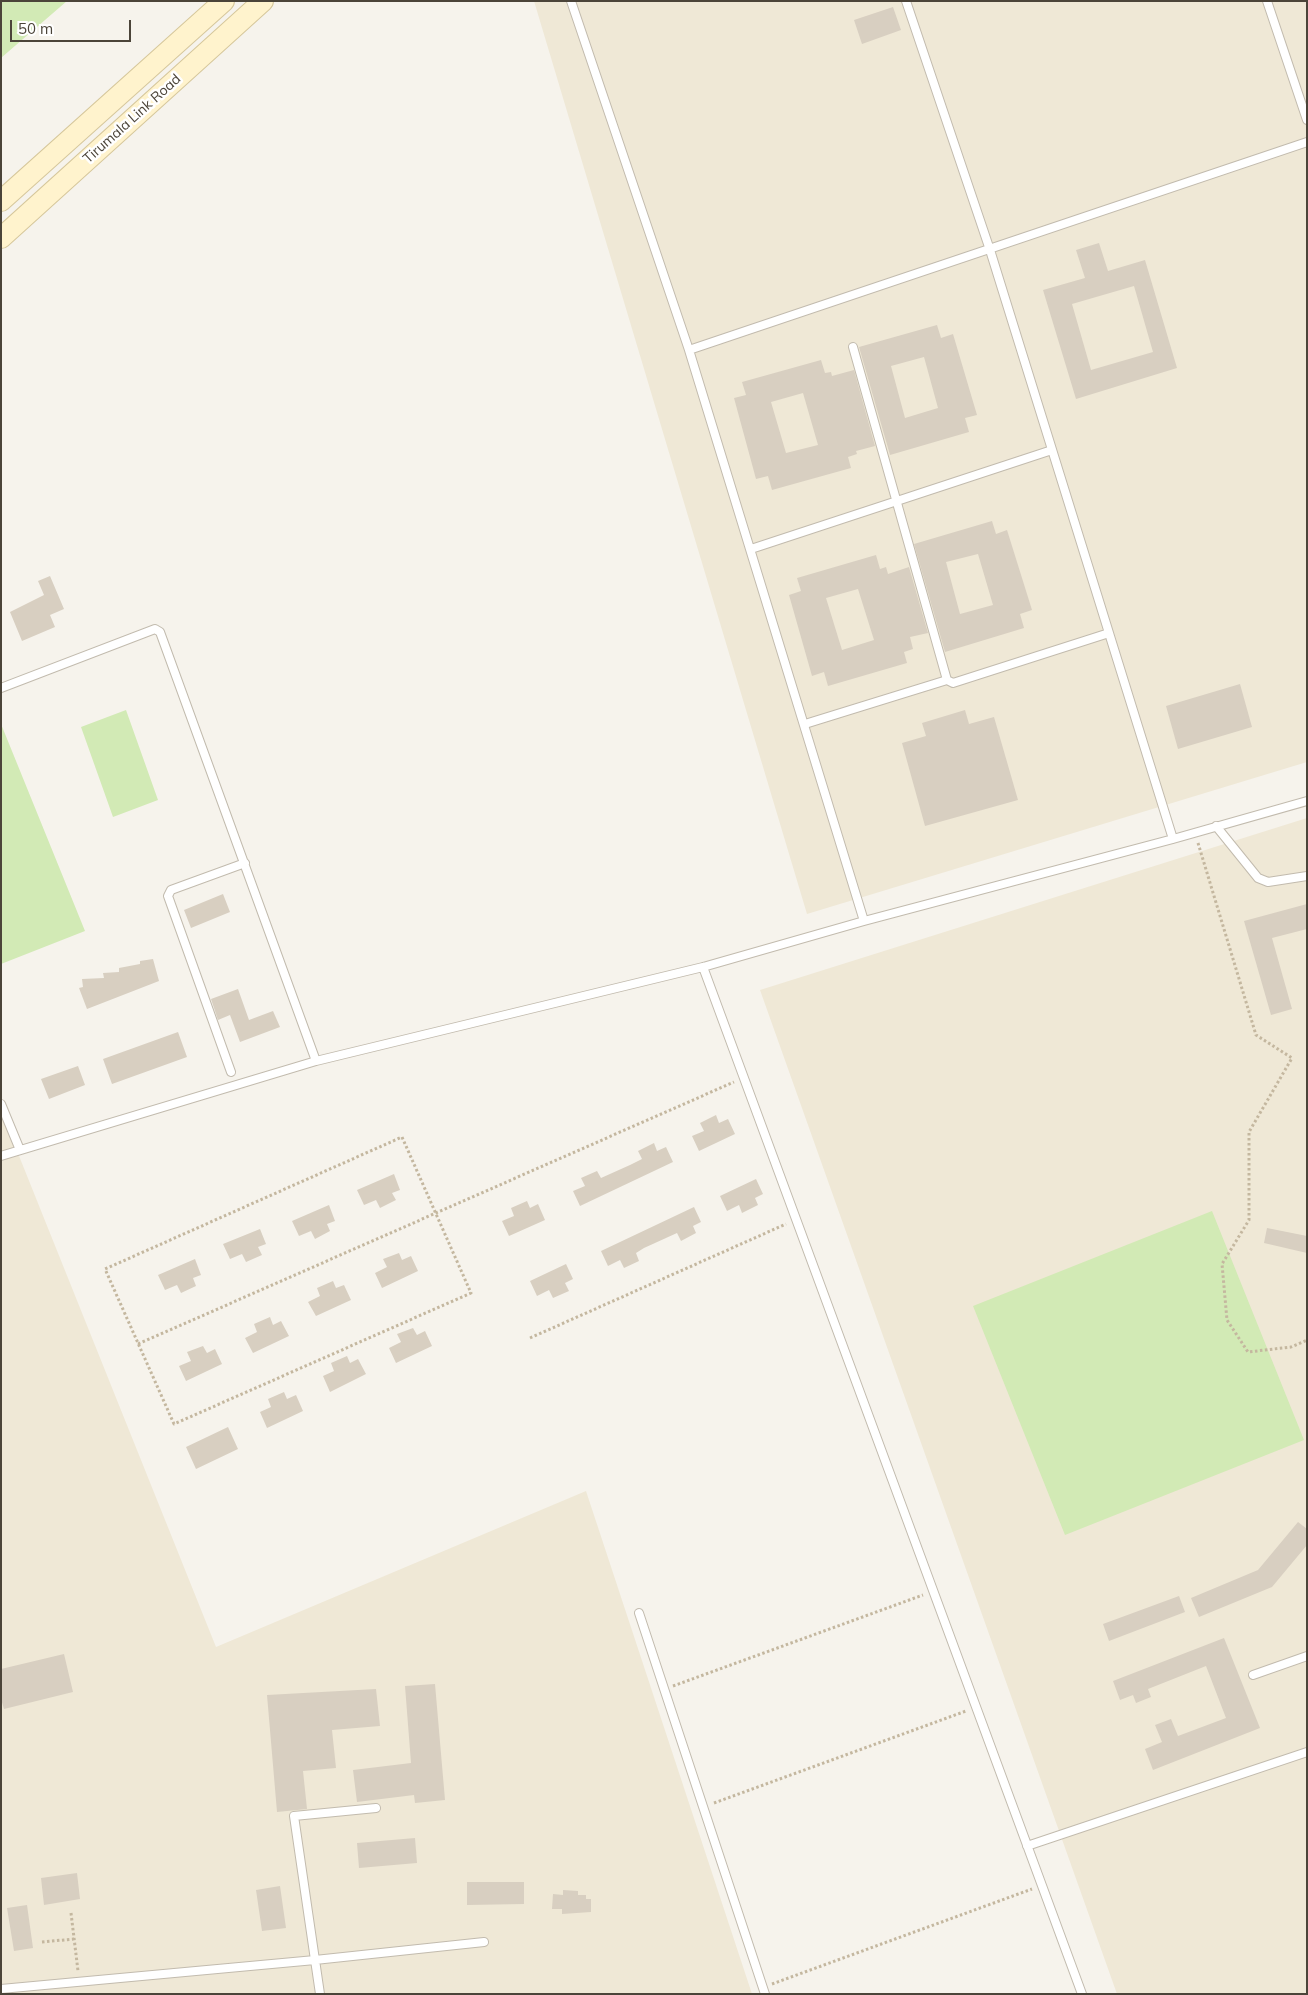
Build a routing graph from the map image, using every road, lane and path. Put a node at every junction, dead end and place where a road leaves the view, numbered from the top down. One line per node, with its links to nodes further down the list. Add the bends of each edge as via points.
1 (224, 1): 8 (street, Tirumala Link Road)
2 (263, 1): 9 (street, Tirumala Link Road)
3 (572, 1): 12 (lane)
4 (906, 1): 10 (lane)
5 (1267, 1): 6 (lane)
6 (1307, 120)
7 (1307, 142): 10 (lane)
8 (1, 201)
9 (1, 238)
10 (990, 250): 12 (lane); 13 (lane)
11 (853, 347): 14 (lane)
12 (689, 350): 15 (lane)
13 (1052, 450): 14 (lane); 16 (lane)
14 (896, 501): 15 (lane); 17 (lane)
15 (751, 548): 19 (lane)
16 (1109, 632): 17 (lane, via 953,683); 23 (lane)
17 (947, 680): 19 (lane)
18 (1, 688): 24 (lane, via 158,630)
19 (805, 724): 26 (lane)
20 (1307, 800): 21 (lane)
21 (1216, 826): 22 (lane); 25 (lane, via 1258,878 1268,882)
22 (1195, 833): 23 (lane); 37 (path, via 1256,1035 1292,1058 1248,1132 1249,1220 1222,1264 1227,1320 1248,1352 1291,1347)
23 (1173, 839): 26 (lane)
24 (245, 863): 28 (lane); 29 (lane, via 171,890 168,896)
25 (1307, 876)
26 (864, 921): 27 (lane)
27 (703, 967): 28 (lane); 30 (lane)
28 (316, 1061): 32 (lane)
29 (232, 1072)
30 (744, 1077): 34 (path); 35 (lane)
31 (1, 1104): 32 (lane)
32 (20, 1150): 33 (lane)
33 (1, 1156)
34 (436, 1213): 38 (path); 38 (path, via 402,1138 105,1269); 38 (path, via 472,1293 174,1424)
35 (796, 1220): 36 (path); 39 (lane)
36 (530, 1338)
37 (1307, 1340)
38 (138, 1344)
39 (933, 1591): 43 (path); 44 (lane)
40 (639, 1613): 43 (lane)
41 (1307, 1656): 42 (lane)
42 (1253, 1675)
43 (664, 1689): 46 (lane)
44 (976, 1708): 46 (path); 48 (lane)
45 (1307, 1752): 48 (lane)
46 (703, 1807): 57 (lane)
47 (376, 1808): 54 (lane, via 294,1816)
48 (1027, 1846): 49 (lane)
49 (1042, 1886): 57 (path); 59 (lane)
50 (71, 1913): 51 (path)
51 (74, 1939): 52 (path); 55 (path)
52 (42, 1942)
53 (484, 1942): 54 (lane)
54 (315, 1960): 55 (lane); 58 (lane)
55 (80, 1982): 56 (lane)
56 (1, 1989)
57 (764, 1990)
58 (320, 1994)
59 (1082, 1994)

